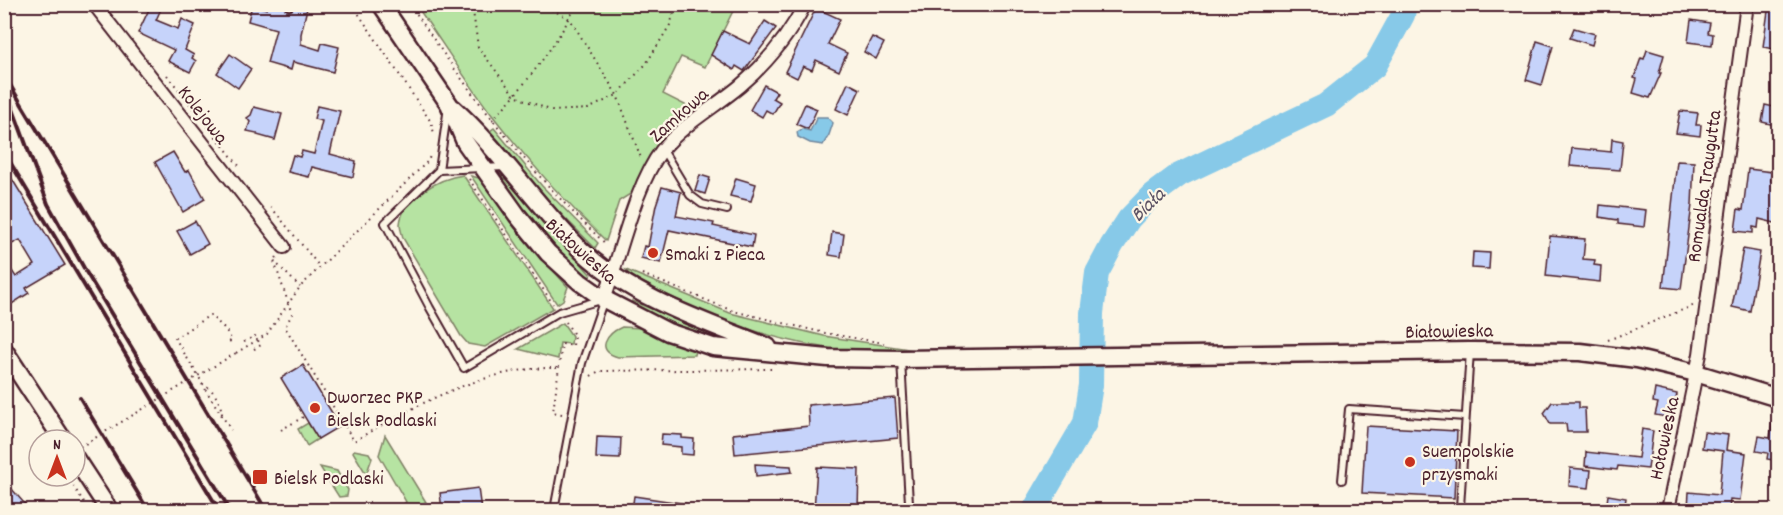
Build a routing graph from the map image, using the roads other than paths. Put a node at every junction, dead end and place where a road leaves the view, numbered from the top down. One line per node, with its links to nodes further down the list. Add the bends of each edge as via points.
1 (94, 4): 11 (street, Kolejowa)
2 (381, 4): 5 (main road, Białowieska)
3 (805, 4): 6 (street, Zamkowa, via 794,26 769,58)
4 (1747, 4): 18 (street, Romualda Traugutta)
5 (449, 104): 7 (main road, Białowieska, via 479,132); 8 (main road, Białowieska, via 465,142); 9 (lane)
6 (662, 150): 10 (lane, via 690,195 702,204); 12 (street, Zamkowa, via 638,200)
7 (507, 167): 8 (lane); 12 (main road, Białowieska, via 576,245)
8 (483, 168): 9 (lane); 13 (main road, Białowieska, via 548,253)
9 (439, 170): 13 (lane, via 385,223 464,368 559,312)
10 (728, 210)
11 (284, 247)
12 (613, 275): 13 (street, Zamkowa); 15 (main road, Białowieska, via 678,311)
13 (604, 299): 15 (main road, Białowieska, via 668,332 713,347); 27 (lane, via 582,363)
14 (1470, 351): 17 (main road, Białowieska); 18 (main road, Białowieska, via 1580,352 1637,359); 20 (lane)
15 (783, 353): 17 (main road, Białowieska)
16 (6, 356): 21 (main road)
17 (901, 359): 24 (lane)
18 (1696, 373): 19 (main road, Białowieska); 28 (street, Hołowieska)
19 (1779, 398)
20 (1465, 417): 23 (lane, via 1348,409); 25 (lane)
21 (55, 428)
22 (87, 476): 26 (main road)
23 (1342, 480)
24 (909, 503)
25 (1460, 507)
26 (109, 510)
27 (554, 510)
28 (1668, 510)

